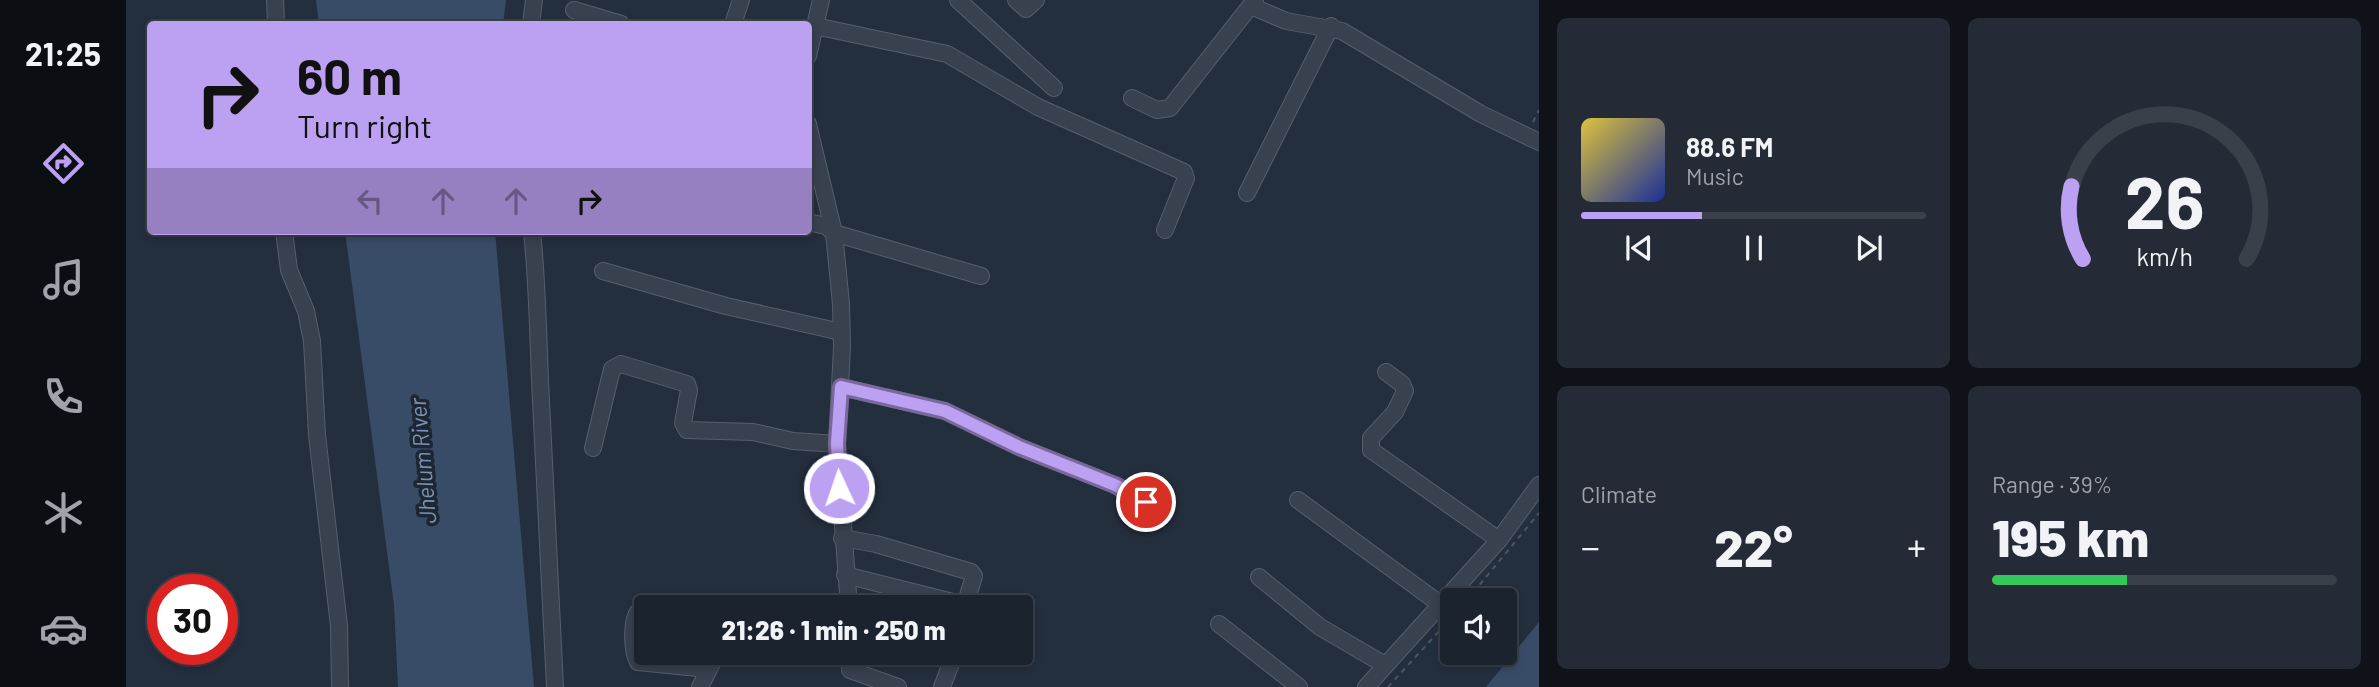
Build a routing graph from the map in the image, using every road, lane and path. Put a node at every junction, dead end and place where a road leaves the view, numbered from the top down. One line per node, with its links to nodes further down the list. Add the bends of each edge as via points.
1 (275, 0): 10 (street)
2 (534, 0): 11 (street)
3 (741, 0): 13 (street)
4 (821, 0): 14 (street)
5 (958, 0): 17 (street)
6 (1016, 0): 7 (street, via 1026,9)
7 (1036, 0)
8 (1253, 3): 15 (street, via 1286,21); 18 (street, via 1170,108 1157,110)
9 (574, 10): 12 (street)
10 (276, 21)
11 (531, 21)
12 (611, 21)
13 (734, 21)
14 (815, 26): 16 (street); 23 (street, via 947,54 1038,107 1184,172 1186,178)
15 (1331, 26): 20 (street, via 1481,114); 21 (street)
16 (812, 39)
17 (1055, 88)
18 (1132, 98)
19 (812, 141): 24 (street)
20 (1539, 142)
21 (1247, 193)
22 (812, 223): 24 (street)
23 (1165, 230)
24 (834, 233): 28 (street); 29 (street)
25 (285, 235): 54 (street, via 289,270 306,311 312,341 317,435 339,626)
26 (532, 235): 55 (street)
27 (603, 271): 29 (street)
28 (981, 276)
29 (842, 332): 31 (street)
30 (1386, 372): 39 (street, via 1405,391 1368,446)
31 (841, 387): 32 (street); 36 (street, via 945,411 1115,485)
32 (837, 443): 33 (street, via 785,440 753,432 687,430 683,423 687,384 621,363 612,369); 38 (street)
33 (593, 448)
34 (1539, 485): 39 (street)
35 (1298, 500): 45 (street)
36 (1161, 511)
37 (1539, 513): 43 (path)
38 (842, 537): 40 (street); 40 (street, via 912,553 974,576 961,604)
39 (1499, 540): 42 (street)
40 (845, 575): 44 (street)
41 (1259, 577): 51 (street, via 1320,627)
42 (1455, 588)
43 (1477, 588)
44 (848, 595)
45 (1440, 604): 51 (street)
46 (1219, 624): 60 (street)
47 (1440, 630): 62 (path)
48 (668, 665): 52 (street)
49 (710, 665): 52 (street)
50 (951, 665): 59 (street)
51 (1385, 665): 61 (street)
52 (708, 669): 56 (street)
53 (850, 670): 57 (street); 58 (street)
54 (340, 687)
55 (555, 687)
56 (700, 687)
57 (877, 687)
58 (898, 687)
59 (942, 687)
60 (1298, 687)
61 (1366, 687)
62 (1388, 687)

